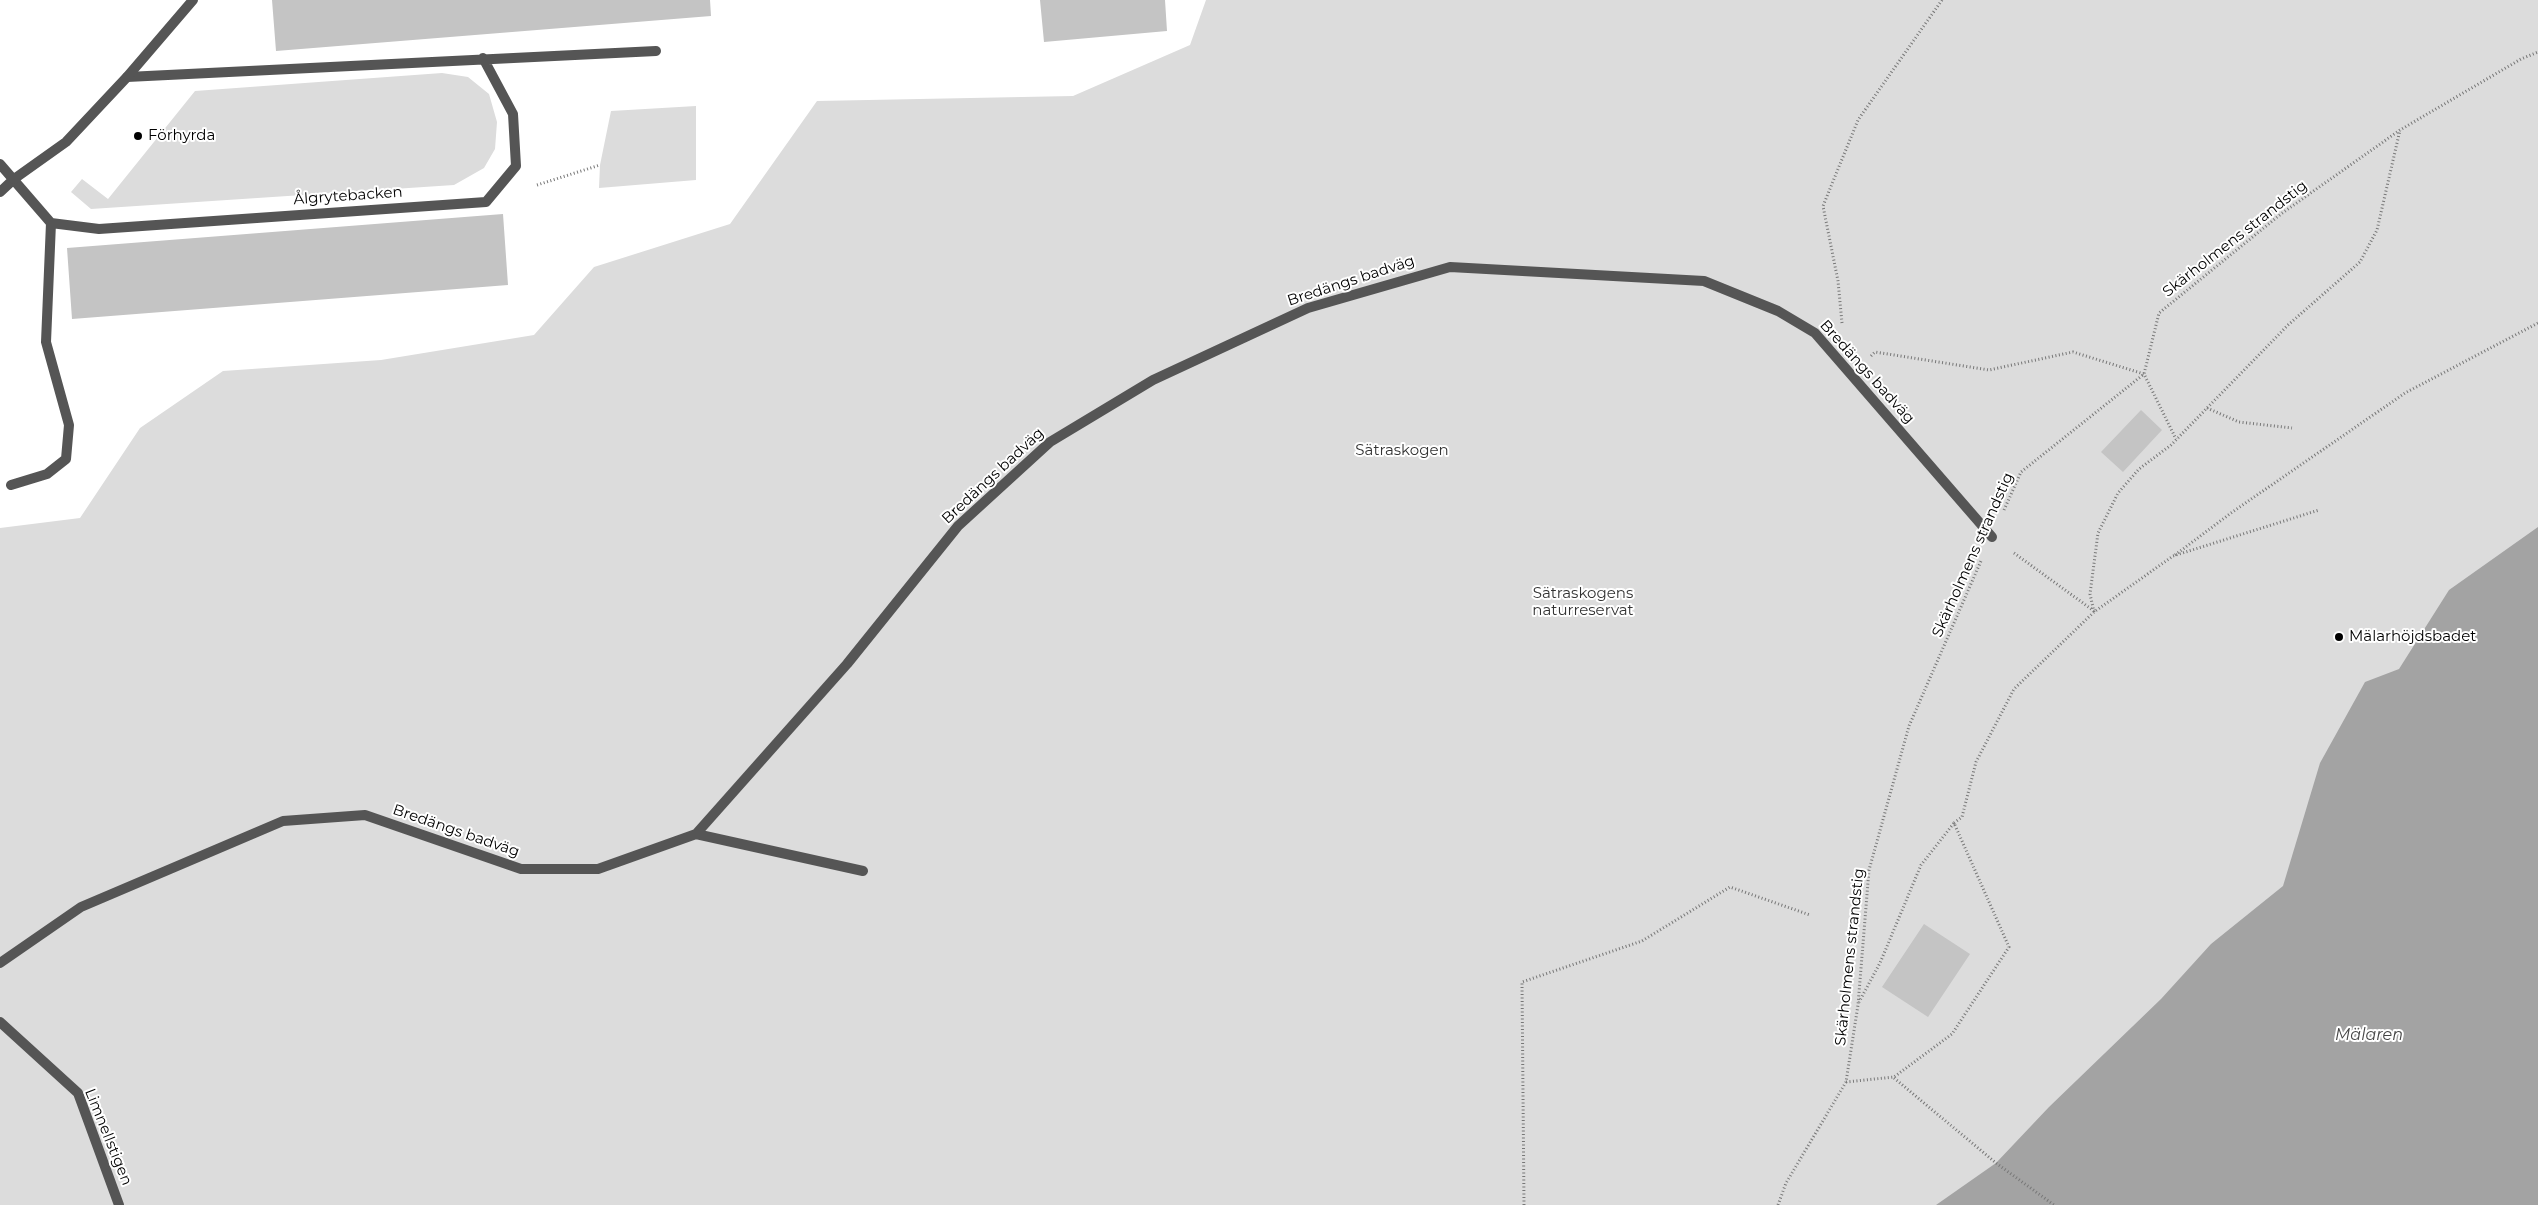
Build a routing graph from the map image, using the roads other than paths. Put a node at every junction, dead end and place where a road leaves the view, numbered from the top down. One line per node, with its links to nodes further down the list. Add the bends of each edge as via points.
1 (193, 0): 4 (street)
2 (656, 51): 3 (street)
3 (483, 58): 4 (street); 8 (street, Ålgrytebacken, via 513,114 516,166 486,202 99,229)
4 (127, 77): 6 (street, via 66,142)
5 (0, 164): 6 (street)
6 (14, 179): 7 (street); 8 (street)
7 (0, 192)
8 (51, 223): 9 (street, via 46,342 70,425 66,458 47,474)
9 (11, 486)
10 (1992, 537): 11 (street, Bredängs badväg, via 1815,333 1786,316 1704,281 1450,266 1308,308 1153,380 1050,442 958,526 847,664)
11 (696, 834): 12 (street); 13 (street, Bredängs badväg, via 598,869 521,869 365,815 283,821 80,907)
12 (863, 872)
13 (0, 963)
14 (0, 1022): 15 (street, Limnellstigen, via 78,1093)
15 (119, 1205)

